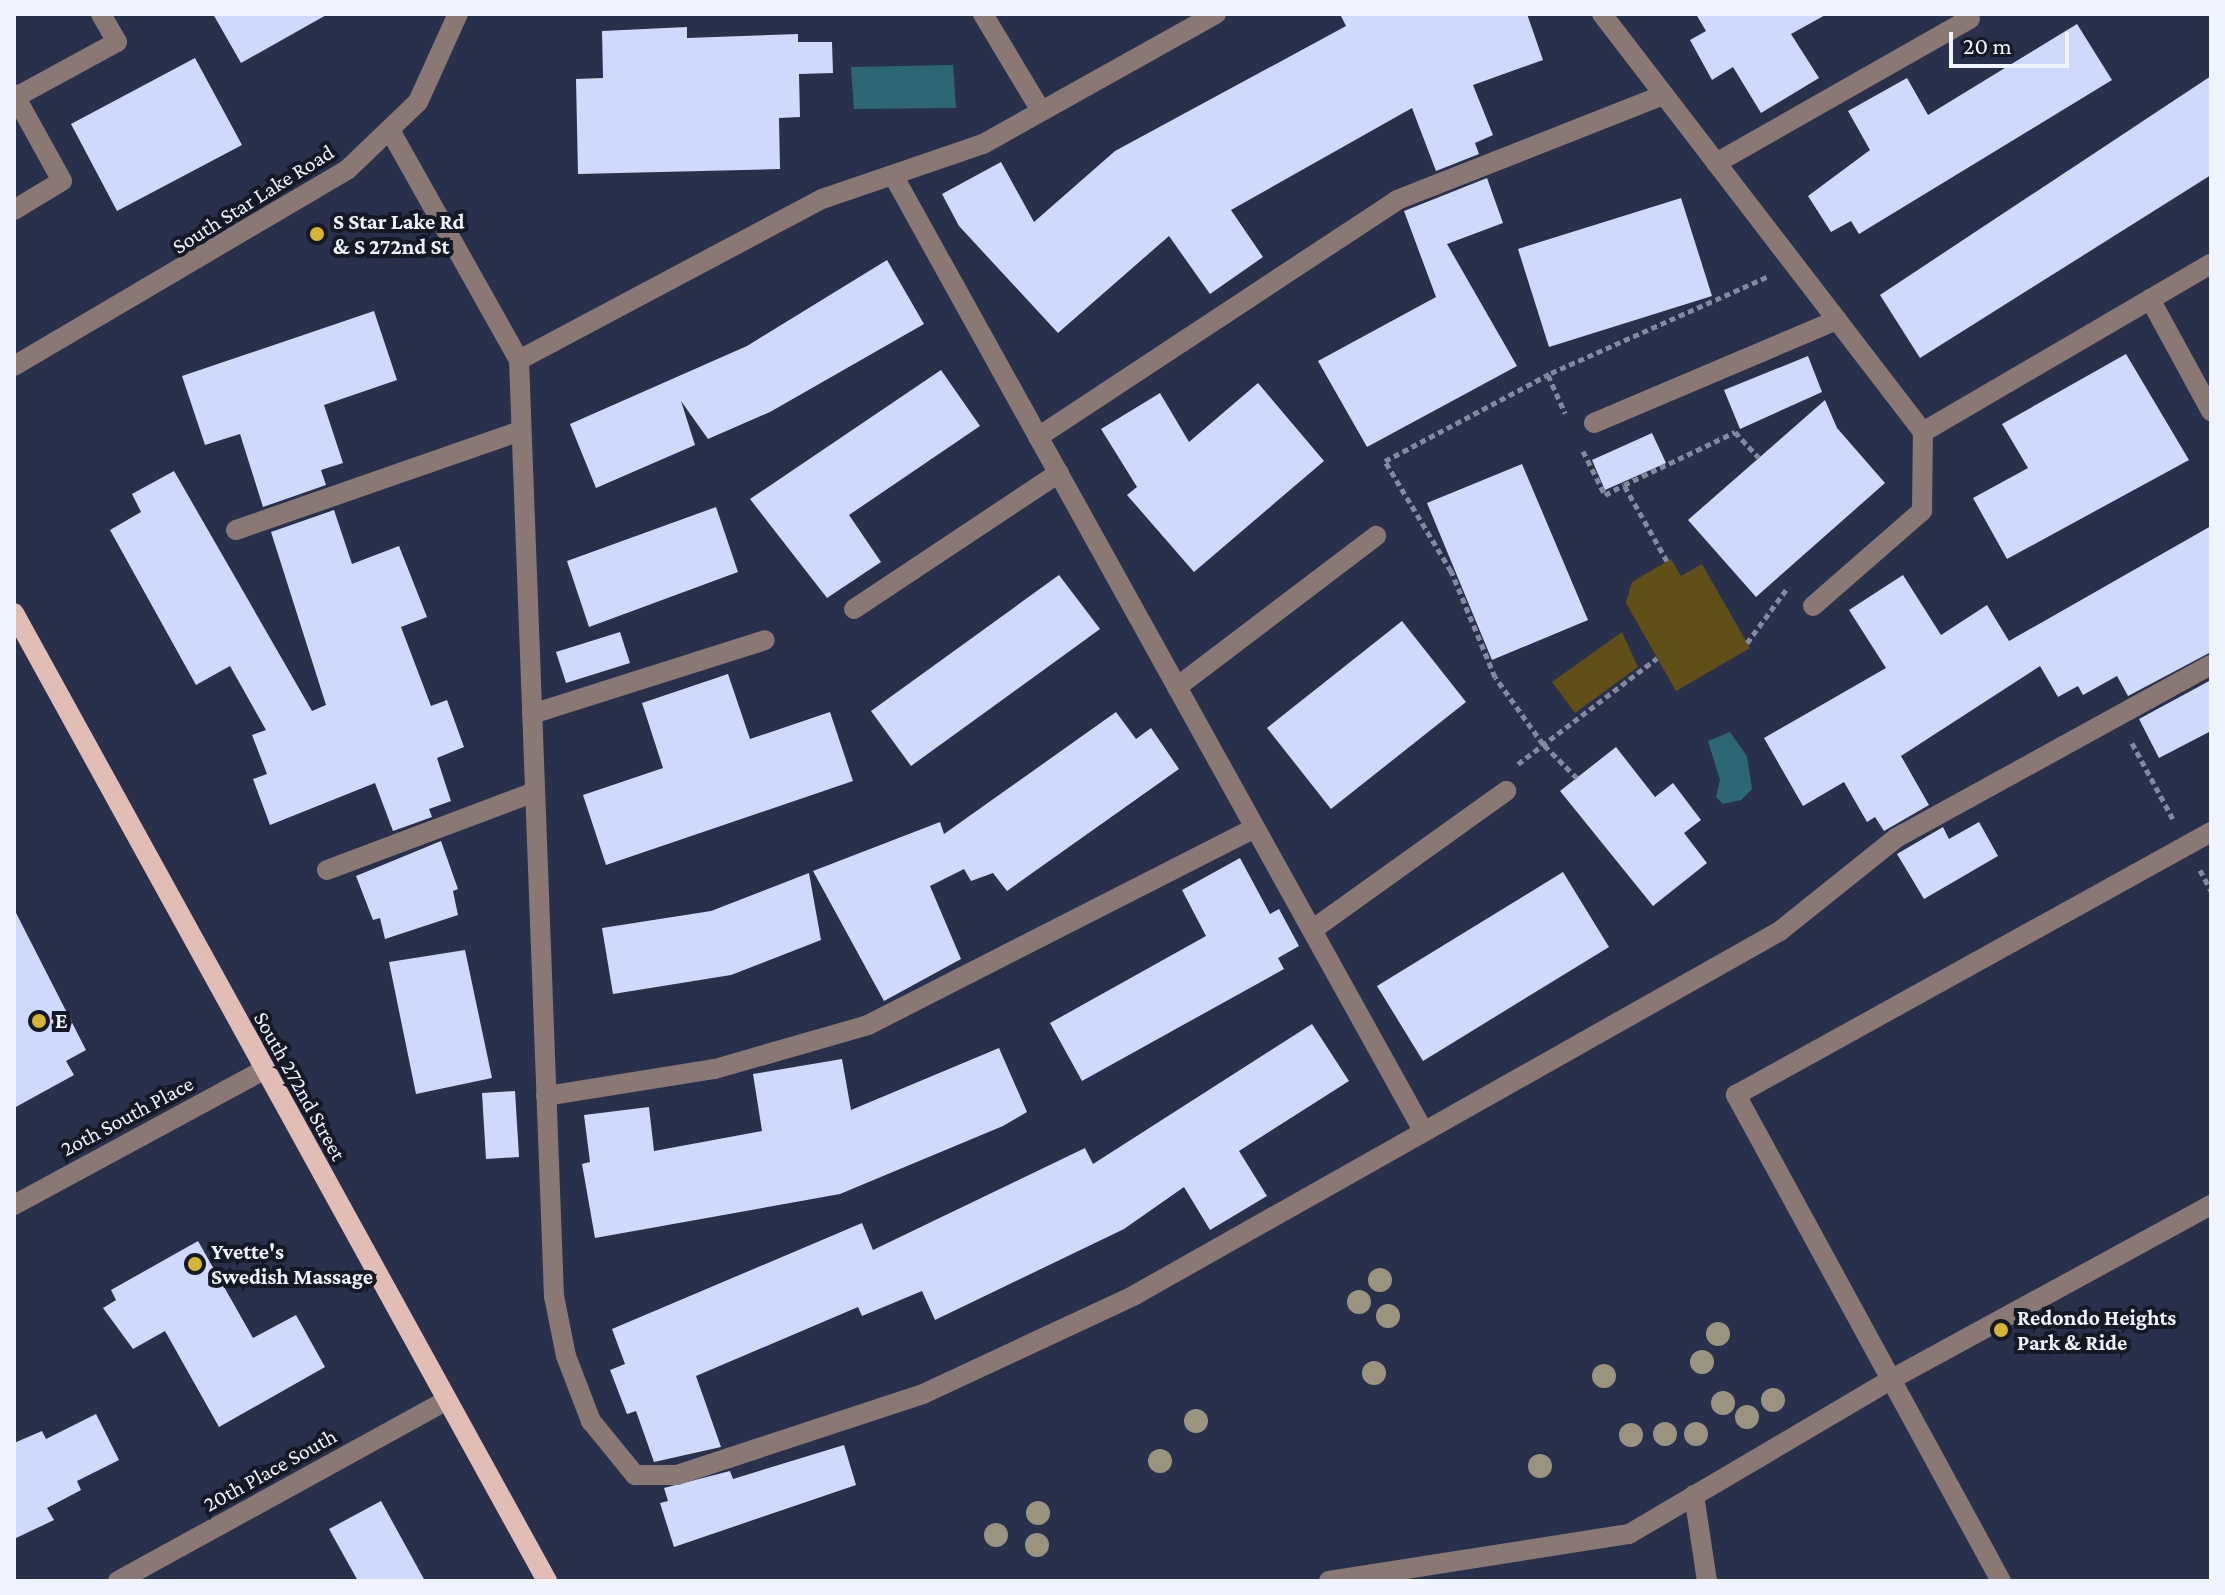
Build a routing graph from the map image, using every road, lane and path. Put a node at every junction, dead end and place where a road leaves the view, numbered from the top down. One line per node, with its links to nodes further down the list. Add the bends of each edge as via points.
1 (101, 14): 8 (street, via 117,42)
2 (458, 14): 10 (street, South Star Lake Road, via 418,102)
3 (983, 14): 9 (street)
4 (1216, 14): 9 (street)
5 (1602, 14): 7 (street)
6 (1970, 19): 11 (street)
7 (1664, 95): 11 (street); 24 (street, via 1397,200)
8 (15, 96): 13 (street, via 62,181)
9 (1041, 111): 12 (street, via 983,144)
10 (391, 132): 18 (street); 19 (street, South Star Lake Road, via 302,201)
11 (1716, 163): 15 (street)
12 (893, 175): 18 (street, via 822,199); 24 (street)
13 (14, 210)
14 (2211, 264): 16 (street)
15 (1795, 265): 17 (street); 39 (path, via 1551,373 1385,461 1451,571 1495,677)
16 (2150, 299): 20 (street); 23 (street)
17 (1837, 320): 21 (street); 23 (street)
18 (519, 360): 22 (street)
19 (14, 366)
20 (2211, 411)
21 (1594, 423)
22 (521, 431): 27 (street); 37 (street)
23 (1923, 432): 30 (street, via 1922,511)
24 (1038, 437): 26 (street)
25 (1759, 458): 29 (path, via 1735,432 1624,485)
26 (1059, 473): 31 (street); 36 (street)
27 (236, 530)
28 (1376, 536): 36 (street)
29 (1667, 561)
30 (1813, 606)
31 (854, 609)
32 (14, 613): 48 (main road, South 272nd Street)
33 (765, 640): 37 (street)
34 (1657, 658): 39 (path)
35 (2211, 665): 38 (street)
36 (1177, 687): 44 (street)
37 (532, 714): 42 (street)
38 (2117, 716): 43 (path); 50 (street, via 1896,838 1780,931)
39 (1543, 744): 40 (path); 41 (path, via 1506,773)
40 (1577, 778)
41 (1506, 791): 47 (street)
42 (534, 792): 46 (street); 49 (street)
43 (2158, 792)
44 (1255, 828): 47 (street); 49 (street, via 868,1025 715,1069)
45 (2211, 832): 53 (street, via 1736,1095)
46 (327, 870)
47 (1312, 930): 50 (street)
48 (264, 1070): 51 (street, 2oth South Place); 54 (main road, South 272nd Street)
49 (546, 1096): 50 (street, via 554,1296 566,1356 608,1448 623,1466 648,1479 677,1475 923,1394 1032,1346)
50 (1424, 1132)
51 (14, 1205)
52 (2211, 1205): 53 (street)
53 (1890, 1380): 55 (street); 60 (street)
54 (444, 1402): 56 (street, 20th Place South); 57 (main road, South 272nd Street)
55 (1694, 1495): 58 (street, via 1629,1534); 59 (street)
56 (118, 1581)
57 (547, 1581)
58 (1329, 1581)
59 (1707, 1581)
60 (2001, 1581)

